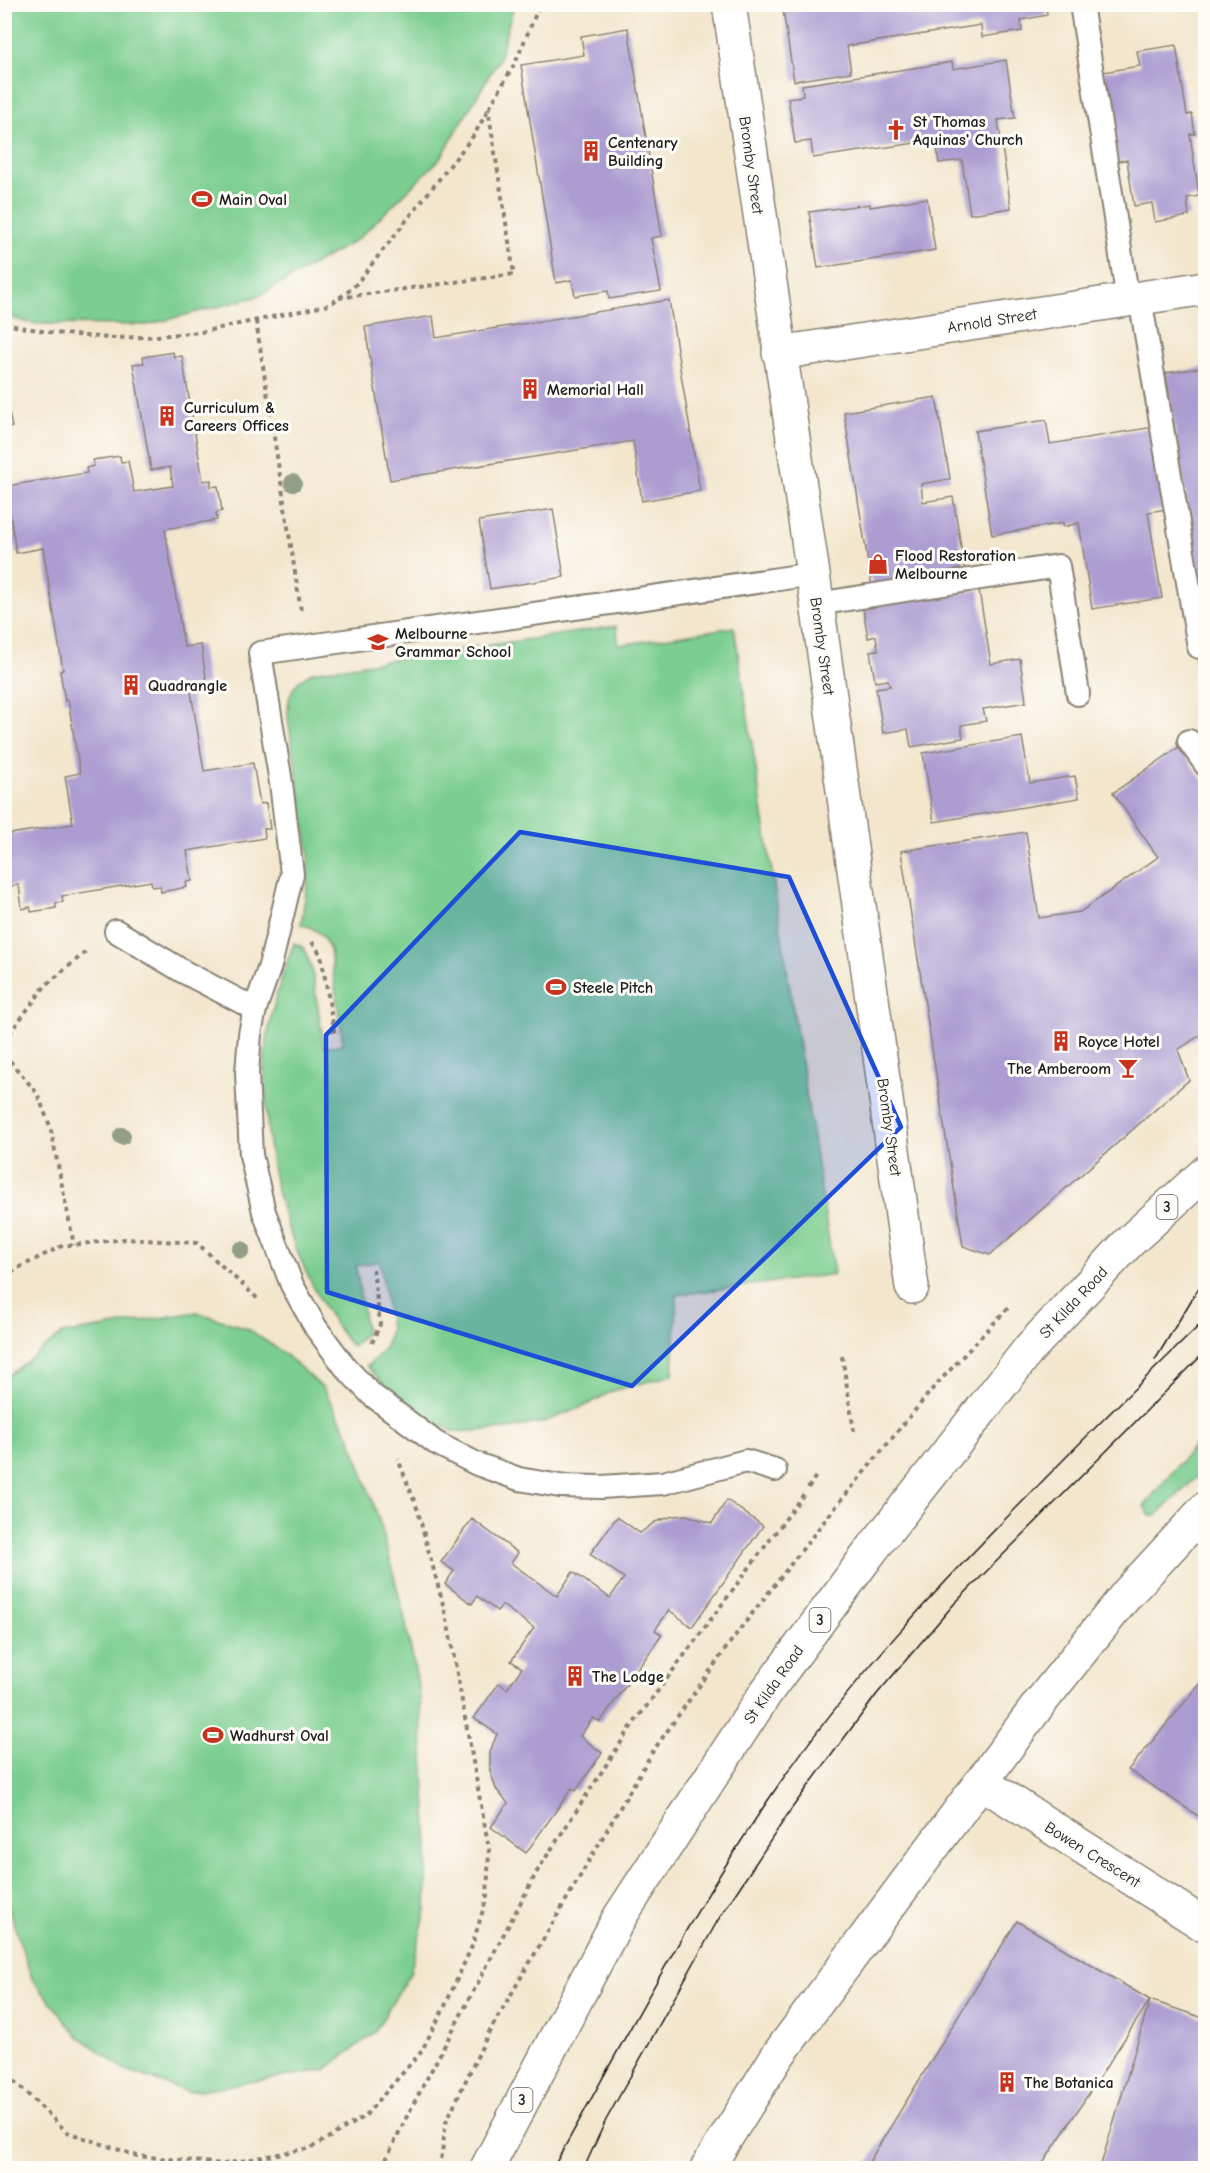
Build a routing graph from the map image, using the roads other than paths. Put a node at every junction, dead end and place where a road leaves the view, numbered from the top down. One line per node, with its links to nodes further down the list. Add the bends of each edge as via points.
1 (729, 4): 5 (main road, Bromby Street)
2 (1081, 4): 4 (lane)
3 (1206, 288): 4 (main road, Arnold Street)
4 (1134, 299): 5 (main road, Arnold Street); 7 (lane)
5 (779, 353): 6 (main road, Bromby Street)
6 (815, 589): 8 (lane, via 1058,566); 12 (lane, via 260,653 292,874 270,966); 14 (main road, Bromby Street)
7 (1199, 647)
8 (1078, 694)
9 (1189, 741): 10 (lane)
10 (1206, 765)
11 (116, 932): 12 (lane)
12 (255, 1009): 15 (lane, via 247,1073 251,1155 264,1212 292,1285 316,1328 372,1395 427,1436 477,1464 519,1479 601,1487 663,1483 746,1461)
13 (1206, 1172): 19 (main road, St Kilda Road / 3, via 1130,1242 1030,1348 767,1691 619,1918)
14 (912, 1287)
15 (775, 1470)
16 (1206, 1508): 17 (main road, via 1066,1668)
17 (981, 1782): 18 (main road, Bowen Crescent); 20 (main road, via 778,2055)
18 (1206, 1926)
19 (487, 2169)
20 (706, 2169)

